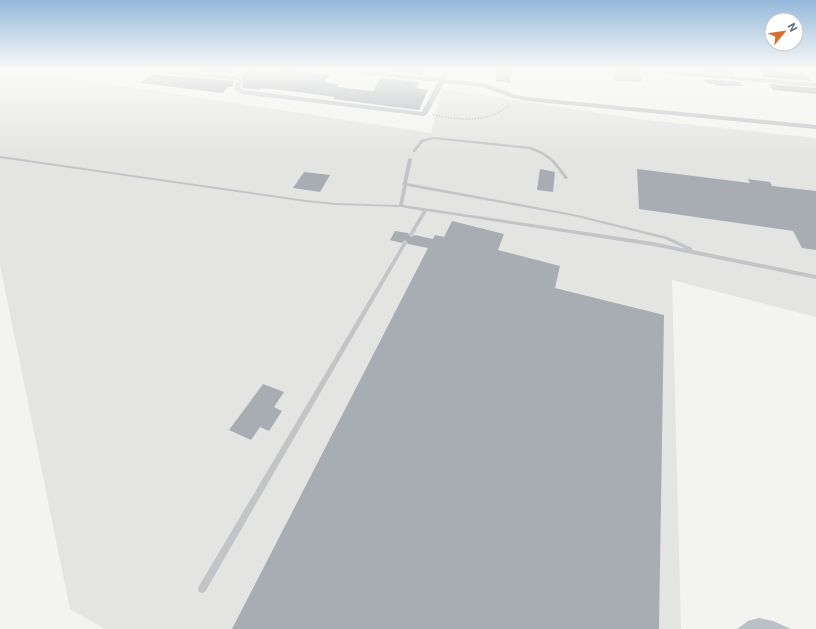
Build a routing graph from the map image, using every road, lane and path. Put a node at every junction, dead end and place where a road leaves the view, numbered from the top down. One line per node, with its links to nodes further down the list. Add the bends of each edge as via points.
1 (303, 99): 5 (street)
2 (432, 99): 5 (street)
3 (513, 99): 5 (path, via 501,112 486,117 461,119)
4 (539, 99): 6 (street)
5 (424, 114)
6 (816, 127)
7 (414, 151): 10 (lane, via 422,141 433,138 530,148 554,159)
8 (0, 157): 12 (lane, via 306,201)
9 (410, 159): 11 (lane)
10 (566, 178)
11 (404, 184): 12 (lane); 16 (lane, via 580,217 666,238)
12 (401, 206): 13 (lane)
13 (426, 210): 14 (lane); 16 (lane)
14 (411, 234)
15 (405, 243): 18 (lane)
16 (696, 252): 17 (lane)
17 (816, 277)
18 (202, 589)

